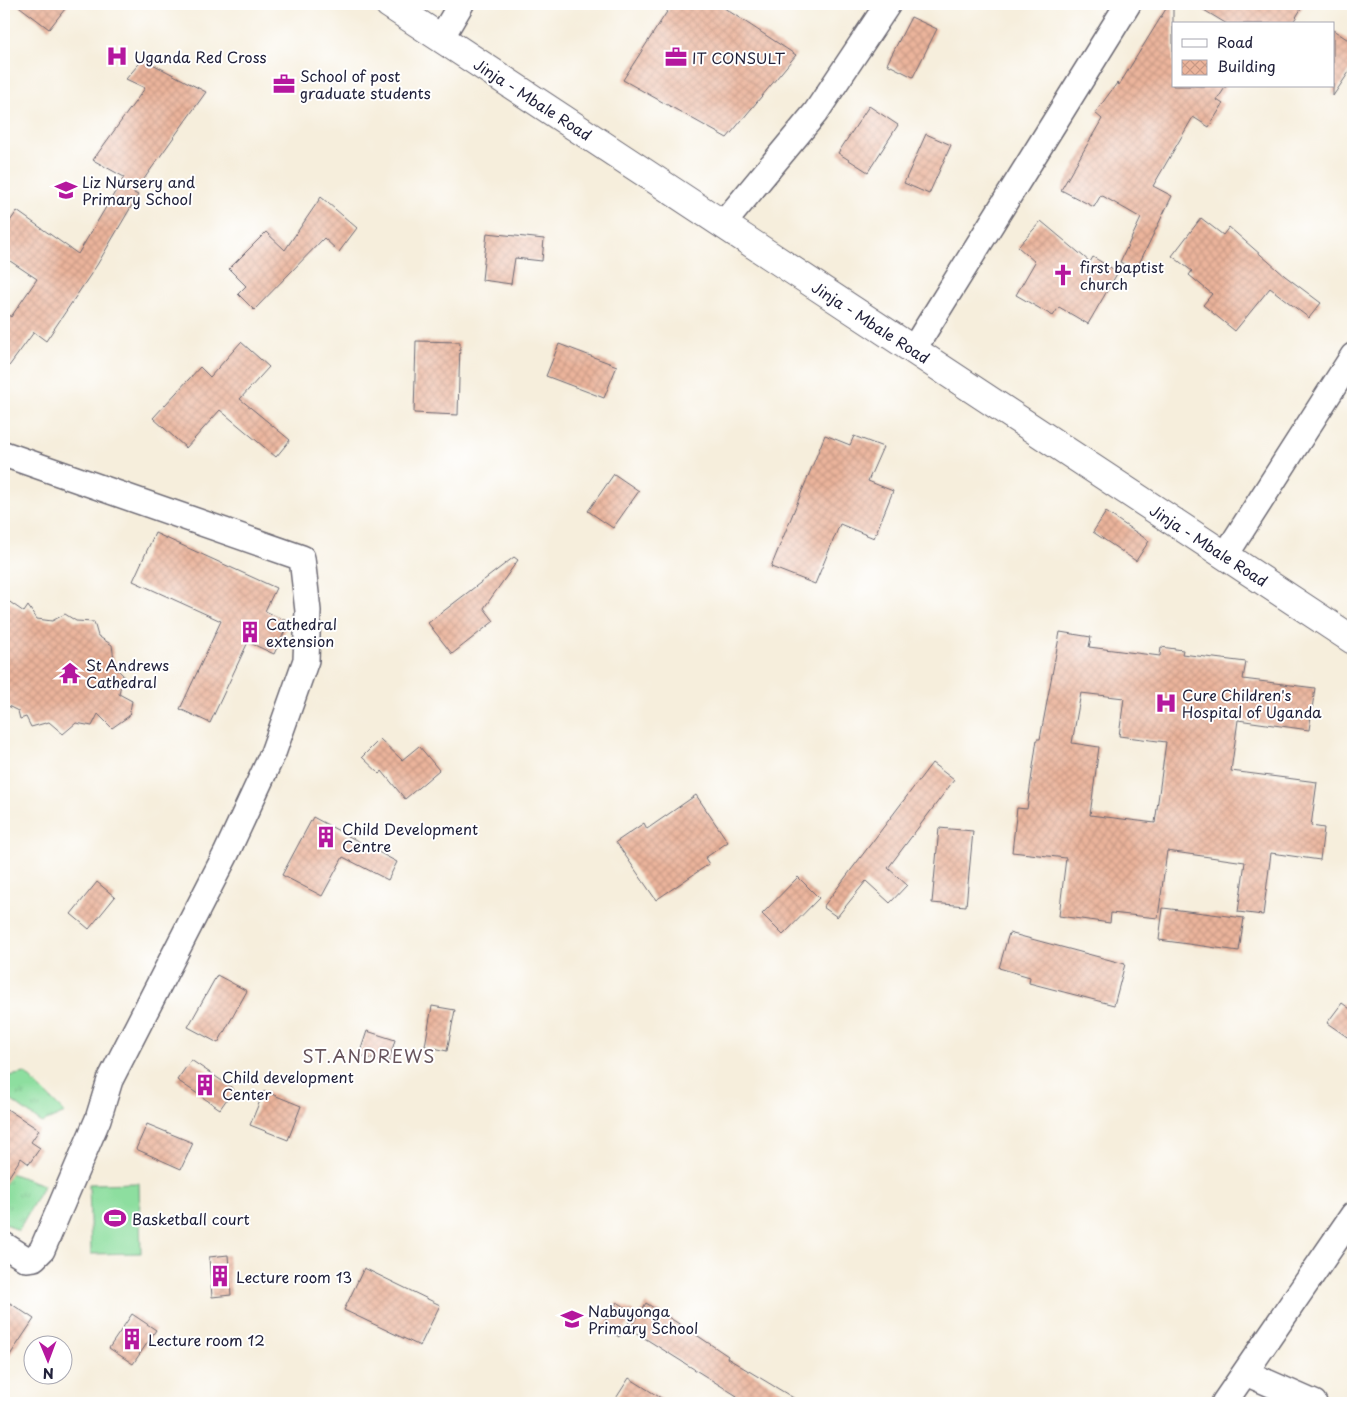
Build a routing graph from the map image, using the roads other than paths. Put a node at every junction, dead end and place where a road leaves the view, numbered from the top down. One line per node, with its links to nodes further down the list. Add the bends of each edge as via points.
1 (390, 4): 5 (main road, Jinja - Mbale Road)
2 (460, 4): 5 (street)
3 (888, 4): 6 (street, via 816,112)
4 (1128, 4): 7 (street)
5 (441, 38): 6 (main road, Jinja - Mbale Road)
6 (723, 224): 7 (main road, Jinja - Mbale Road)
7 (913, 350): 10 (main road, Jinja - Mbale Road)
8 (1353, 356): 10 (street)
9 (4, 454): 13 (street, via 302,558 308,611 306,660 273,752 226,854 110,1080 98,1119 42,1250 34,1258 26,1259)
10 (1225, 556): 11 (main road, Jinja - Mbale Road)
11 (1353, 640)
12 (1353, 1215): 14 (street)
13 (4, 1245)
14 (1246, 1373): 15 (street); 16 (street)
15 (1224, 1403)
16 (1314, 1403)

